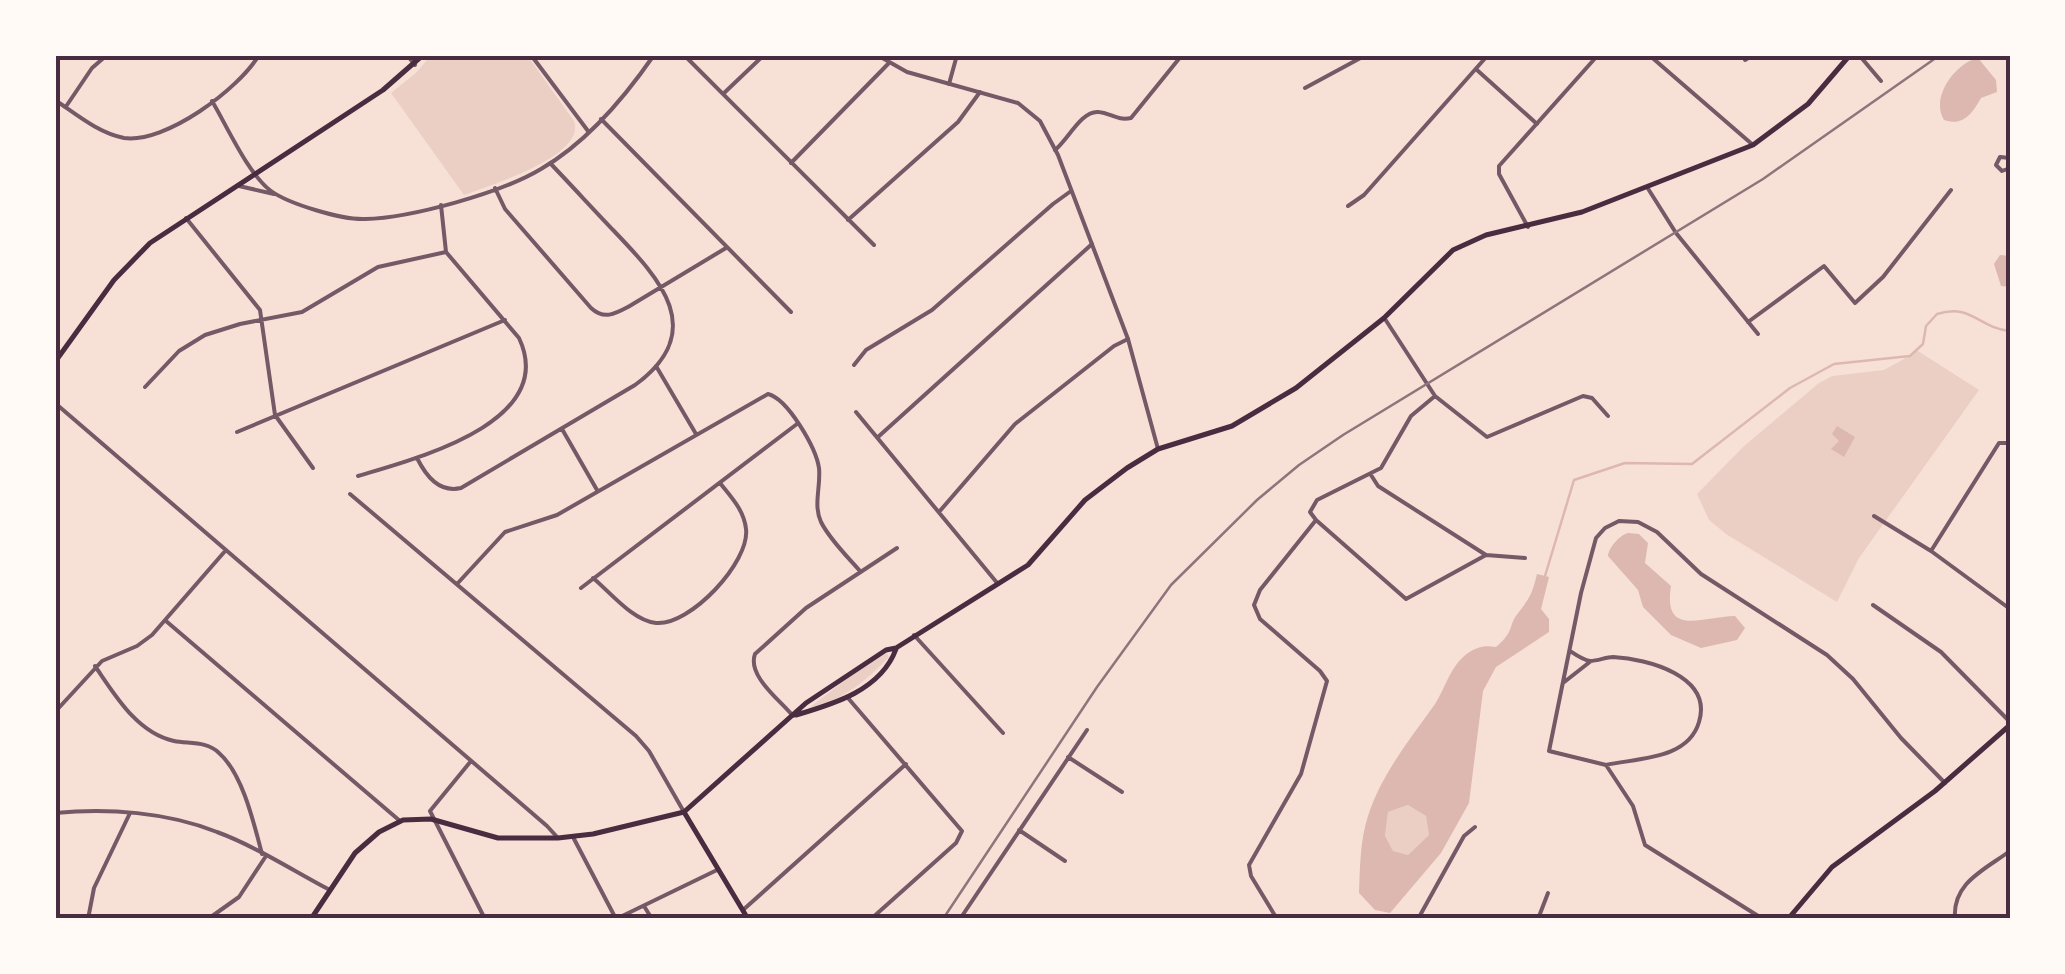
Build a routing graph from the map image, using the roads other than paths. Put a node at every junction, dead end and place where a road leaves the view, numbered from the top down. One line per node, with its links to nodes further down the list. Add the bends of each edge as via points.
1 (107, 55): 30 (street)
2 (260, 55): 29 (street)
3 (406, 55): 21 (street)
4 (424, 55): 21 (main road)
5 (531, 55): 33 (street)
6 (654, 55): 31 (street)
7 (684, 55): 27 (street)
8 (764, 55): 27 (street)
9 (877, 55): 20 (street)
10 (957, 55): 24 (street)
11 (1182, 55): 35 (street, via 1130,118 1088,114)
12 (1366, 55): 25 (street)
13 (1488, 55): 22 (street)
14 (1598, 55): 32 (street)
15 (1649, 55): 34 (street)
16 (1753, 55): 19 (street)
17 (1858, 55): 23 (street)
18 (1847, 56): 34 (main road, via 1808,104)
19 (1745, 60)
20 (888, 64): 24 (street); 38 (street)
21 (415, 65): 40 (main road)
22 (1476, 69): 32 (street); 48 (street)
23 (1882, 81)
24 (949, 84): 26 (street)
25 (1305, 88)
26 (980, 92): 35 (street, via 1029,109); 50 (street, via 958,122)
27 (723, 94): 38 (street)
28 (55, 100): 30 (street)
29 (212, 101): 30 (street, via 167,130 136,138 100,130); 40 (street)
30 (66, 107)
31 (601, 119): 33 (street); 54 (street)
32 (1537, 124): 51 (street, via 1498,171)
33 (588, 131): 37 (street)
34 (1753, 145): 42 (main road)
35 (1056, 150): 45 (street)
36 (2010, 158): 39 (street, via 1996,162 1999,170)
37 (550, 163): 43 (street); 56 (street)
38 (791, 163): 50 (street)
39 (2010, 168)
40 (255, 172): 41 (main road); 46 (street)
41 (234, 186): 46 (street); 49 (main road)
42 (1647, 187): 51 (main road); 61 (street)
43 (495, 188): 47 (street); 56 (street, via 504,209 596,313 612,314)
44 (1951, 190): 61 (street, via 1855,303 1824,266)
45 (1071, 191): 52 (street); 65 (street, via 932,310 866,350)
46 (282, 196): 47 (street, via 356,219)
47 (441, 206): 55 (street)
48 (1348, 206)
49 (186, 218): 59 (street, via 256,304); 64 (main road, via 129,263)
50 (848, 220): 53 (street)
51 (1528, 226): 58 (main road, via 1453,250)
52 (1092, 244): 63 (street); 77 (street)
53 (874, 245)
54 (726, 248): 56 (street); 57 (street)
55 (446, 252): 59 (street, via 378,267 311,308); 60 (street)
56 (662, 286): 66 (street, via 673,325)
57 (791, 312)
58 (1384, 318): 68 (street); 79 (main road, via 1273,403 1223,430)
59 (261, 320): 67 (street, via 197,339); 71 (street)
60 (504, 320): 71 (street); 80 (street, via 525,355 518,396 497,418)
61 (1748, 322): 62 (street)
62 (1758, 334)
63 (1128, 339): 79 (street); 87 (street, via 1023,417)
64 (55, 362)
65 (854, 365)
66 (656, 366): 74 (street); 76 (street)
67 (145, 386)
68 (1435, 396): 72 (street, via 1487,436 1583,396); 82 (street, via 1411,416 1390,457)
69 (55, 403): 91 (street)
70 (856, 412): 77 (street)
71 (275, 415): 75 (street); 81 (street)
72 (1608, 416)
73 (797, 424): 76 (street, via 771,394); 84 (street); 95 (street, via 817,459 821,522)
74 (562, 429): 80 (street, via 456,489 438,484); 85 (street)
75 (237, 432)
76 (696, 434): 85 (street)
77 (878, 437): 87 (street)
78 (2010, 443): 92 (street, via 1999,443)
79 (1158, 448): 98 (main road, via 1092,492 1038,556)
80 (416, 458): 83 (street)
81 (313, 468)
82 (1371, 474): 89 (street, via 1317,500 1310,512); 93 (street, via 1378,486)
83 (358, 476)
84 (720, 483): 96 (street); 96 (street, via 743,515 746,540 696,607 654,623)
85 (598, 492): 97 (street, via 545,521 502,534)
86 (350, 494): 97 (street)
87 (939, 512): 98 (street)
88 (1874, 516): 92 (street)
89 (1316, 520): 93 (street, via 1406,599); 149 (street, via 1254,606 1260,620 1327,681 1302,774 1249,865)
90 (896, 548): 95 (street)
91 (226, 550): 104 (street); 118 (street)
92 (1931, 550): 101 (street)
93 (1486, 555): 94 (street)
94 (1525, 558)
95 (860, 571): 113 (street, via 755,654 755,671)
96 (593, 578): 99 (street)
97 (457, 584): 124 (street, via 636,736)
98 (998, 584): 105 (main road)
99 (582, 588)
100 (2010, 596): 101 (street)
101 (2004, 602): 103 (street)
102 (1873, 605): 114 (street, via 1941,652)
103 (2010, 609)
104 (166, 621): 109 (street, via 144,642); 127 (street)
105 (914, 635): 106 (main road); 116 (street)
106 (896, 648): 111 (main road); 113 (main road, via 830,684)
107 (1569, 650): 108 (street); 110 (street); 121 (street, via 1596,538 1619,521 1638,522 1701,574 1826,654)
108 (1590, 661): 110 (street); 120 (street, via 1644,662 1679,676 1696,688 1702,706 1686,743 1666,754)
109 (96, 666): 112 (street); 133 (street, via 125,708 152,732 222,755)
110 (1562, 684): 120 (street, via 1549,751)
111 (848, 698): 113 (main road); 119 (street)
112 (55, 712)
113 (794, 716): 124 (main road)
114 (2010, 724): 121 (main road)
115 (1088, 730): 117 (street)
116 (1002, 734)
117 (1068, 756): 122 (street); 129 (street)
118 (472, 761): 126 (street, via 431,808); 130 (street)
119 (906, 764): 139 (street); 147 (street, via 962,836)
120 (1606, 765): 152 (street, via 1633,806 1646,845)
121 (1945, 784): 153 (main road, via 1832,867)
122 (1122, 792)
123 (55, 812): 125 (street)
124 (684, 812): 131 (main road); 135 (main road)
125 (130, 813): 133 (street, via 206,828); 140 (street, via 94,888)
126 (431, 818): 127 (main road); 130 (main road, via 498,838); 143 (street)
127 (400, 822): 136 (main road, via 364,844)
128 (1475, 826): 150 (street)
129 (1019, 830): 134 (street); 148 (street)
130 (558, 838): 131 (main road)
131 (573, 838): 144 (street)
132 (2010, 851): 154 (street, via 1963,886 1954,901)
133 (264, 855): 136 (street); 141 (street, via 239,897)
134 (1065, 860)
135 (717, 870): 138 (street); 139 (main road)
136 (328, 889): 142 (main road)
137 (1548, 893): 151 (street)
138 (644, 906): 144 (street); 145 (street)
139 (743, 910): 146 (main road)
140 (88, 919)
141 (208, 919)
142 (310, 919)
143 (485, 919)
144 (616, 919)
145 (652, 919)
146 (748, 919)
147 (871, 919)
148 (960, 919)
149 (1277, 919)
150 (1418, 919)
151 (1538, 919)
152 (1762, 919)
153 (1788, 919)
154 (1955, 919)

